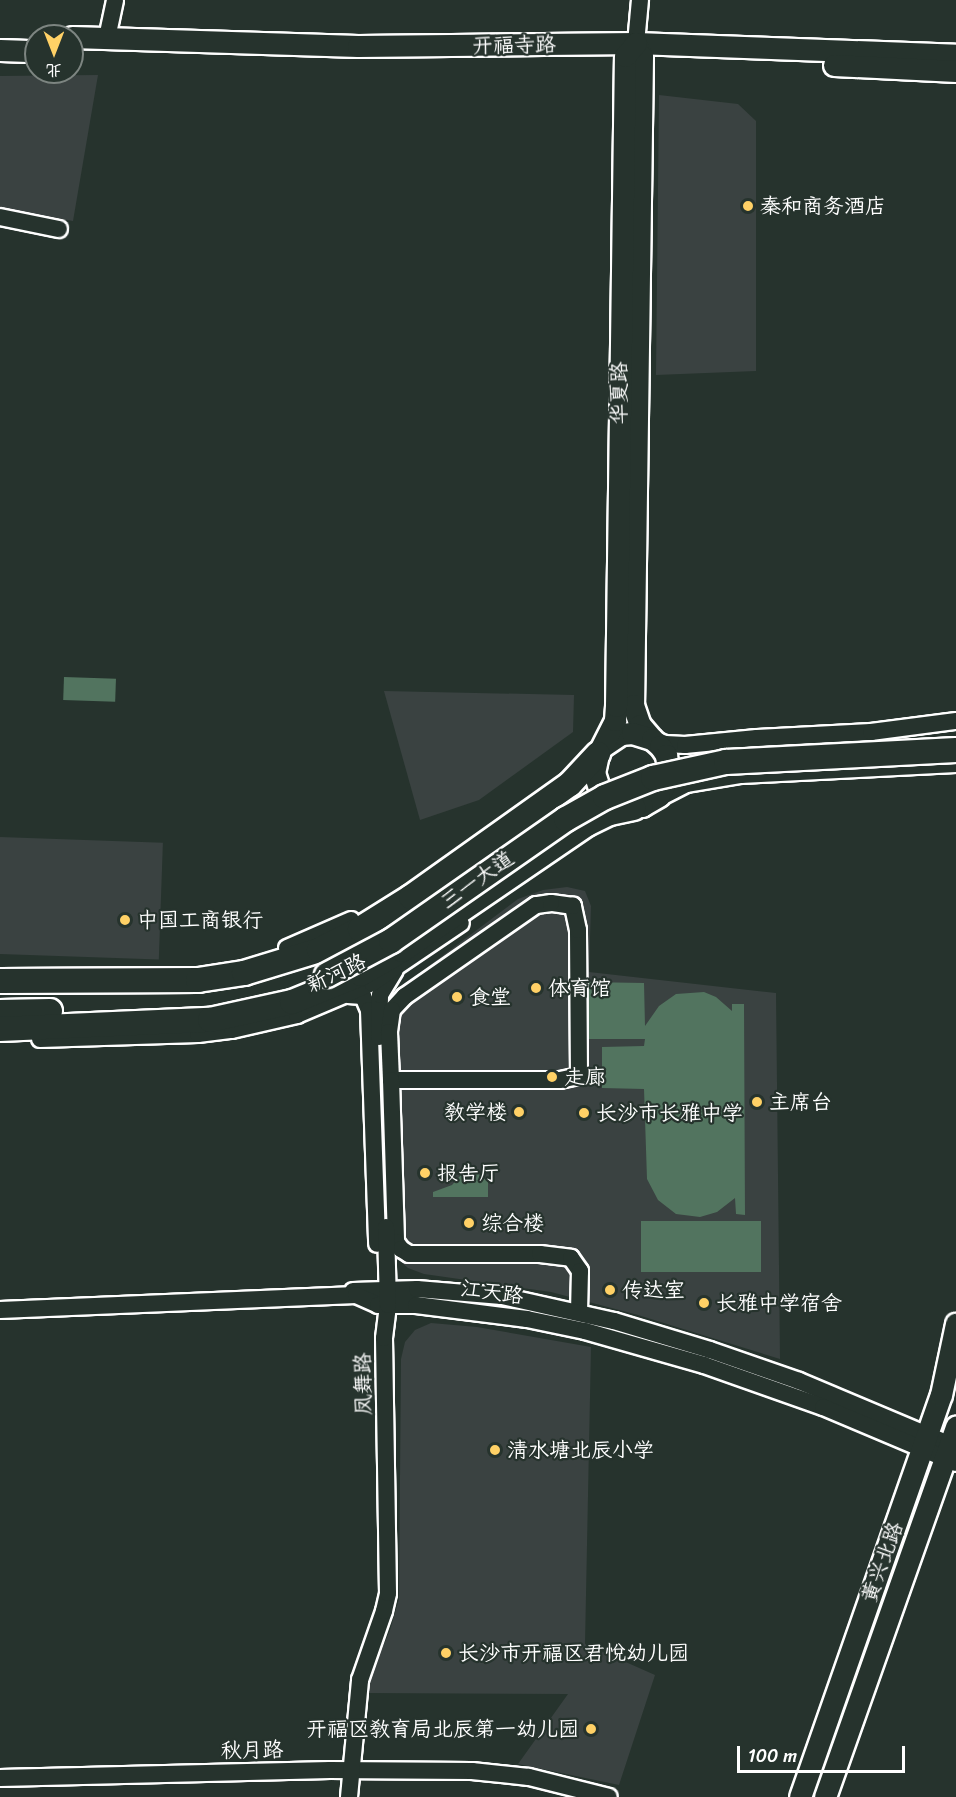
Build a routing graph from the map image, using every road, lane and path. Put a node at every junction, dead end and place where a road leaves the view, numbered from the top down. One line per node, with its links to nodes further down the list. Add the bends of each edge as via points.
1 (115, 0): 6 (street)
2 (640, 0): 10 (street, 华夏路)
3 (0, 36): 4 (main road)
4 (24, 37)
5 (84, 37): 6 (main road, 开福寺路)
6 (107, 38): 10 (main road, 开福寺路)
7 (0, 50): 8 (main road)
8 (24, 51)
9 (84, 52): 10 (main road, 开福寺路, via 358,57)
10 (634, 52): 11 (main road, 开福寺路); 12 (main road, 开福寺路); 17 (main road, 华夏路, via 633,705 640,725); 18 (main road, 华夏路, via 616,706 615,720)
11 (956, 56)
12 (956, 71)
13 (0, 217): 14 (street)
14 (59, 229)
15 (956, 721): 17 (street, via 872,732 685,745)
16 (956, 737): 25 (highway, 三一大道, via 717,752 672,760 632,773 550,814 372,938)
17 (652, 739): 18 (main road, via 621,734); 21 (main road, via 666,755 669,776 660,796)
18 (601, 750): 21 (main road, via 594,772 600,791 614,804); 22 (highway, via 570,784 411,897); 23 (street, via 379,904 306,941 208,968)
19 (956, 750): 25 (highway, 三一大道, bridge, via 726,762 653,778 576,813 391,941 327,975)
20 (956, 764): 21 (street, 新河路, via 721,778 686,784)
21 (642, 806): 24 (street, 新河路, via 576,843); 28 (highway, via 593,821)
22 (331, 944): 25 (highway); 26 (highway, via 263,969)
23 (0, 970)
24 (394, 970): 28 (street, 新河路); 36 (street, 凤舞路, via 378,1006)
25 (298, 979): 28 (highway); 29 (highway, 三一大道)
26 (198, 980): 27 (highway); 29 (highway)
27 (0, 981)
28 (346, 988): 32 (highway); 34 (street, 新河路, via 297,1015 232,1030); 37 (street, 凤舞路, via 363,996 369,1010)
29 (246, 992): 30 (highway, 三一大道); 31 (highway, 三一大道, via 205,1007 170,1010); 32 (highway)
30 (0, 994)
31 (0, 1012)
32 (207, 1020): 33 (highway)
33 (0, 1029)
34 (0, 1041)
35 (391, 1080): 35 (street, via 390,1019 392,1010 405,996 536,905 573,906 578,930 579,1076 560,1080); 44 (street, via 396,1242 401,1249 409,1254 540,1254 571,1258 580,1271)
36 (387, 1250): 38 (street, via 400,1279); 40 (street, 凤舞路)
37 (377, 1268): 39 (street, via 373,1280); 40 (street, 凤舞路)
38 (431, 1290): 40 (street, 江天路); 44 (street, 江天路, via 502,1296)
39 (356, 1291): 40 (street, 江天路); 41 (street, 江天路)
40 (383, 1298): 42 (street, 江天路); 43 (street, 江天路, via 356,1295); 46 (street, 凤舞路)
41 (0, 1305)
42 (434, 1307): 46 (street, via 414,1310 398,1320 389,1334); 47 (street, 江天路, via 527,1319 636,1345)
43 (0, 1310)
44 (579, 1312): 47 (street, 江天路, via 754,1365)
45 (956, 1324): 47 (main road, 黄兴北路, via 947,1370)
46 (385, 1355): 49 (street, 凤舞路, via 388,1593 360,1680)
47 (925, 1441): 48 (street, 江天路); 55 (main road, 黄兴北路)
48 (953, 1448): 56 (main road, 黄兴北路)
49 (350, 1775): 50 (street, 秋月路); 51 (street, 秋月路); 52 (street, 凤舞路); 53 (street, 秋月路, via 473,1781); 54 (street, 秋月路, via 501,1773)
50 (0, 1778)
51 (0, 1787)
52 (349, 1797)
53 (568, 1797)
54 (609, 1797)
55 (800, 1797)
56 (825, 1797)

